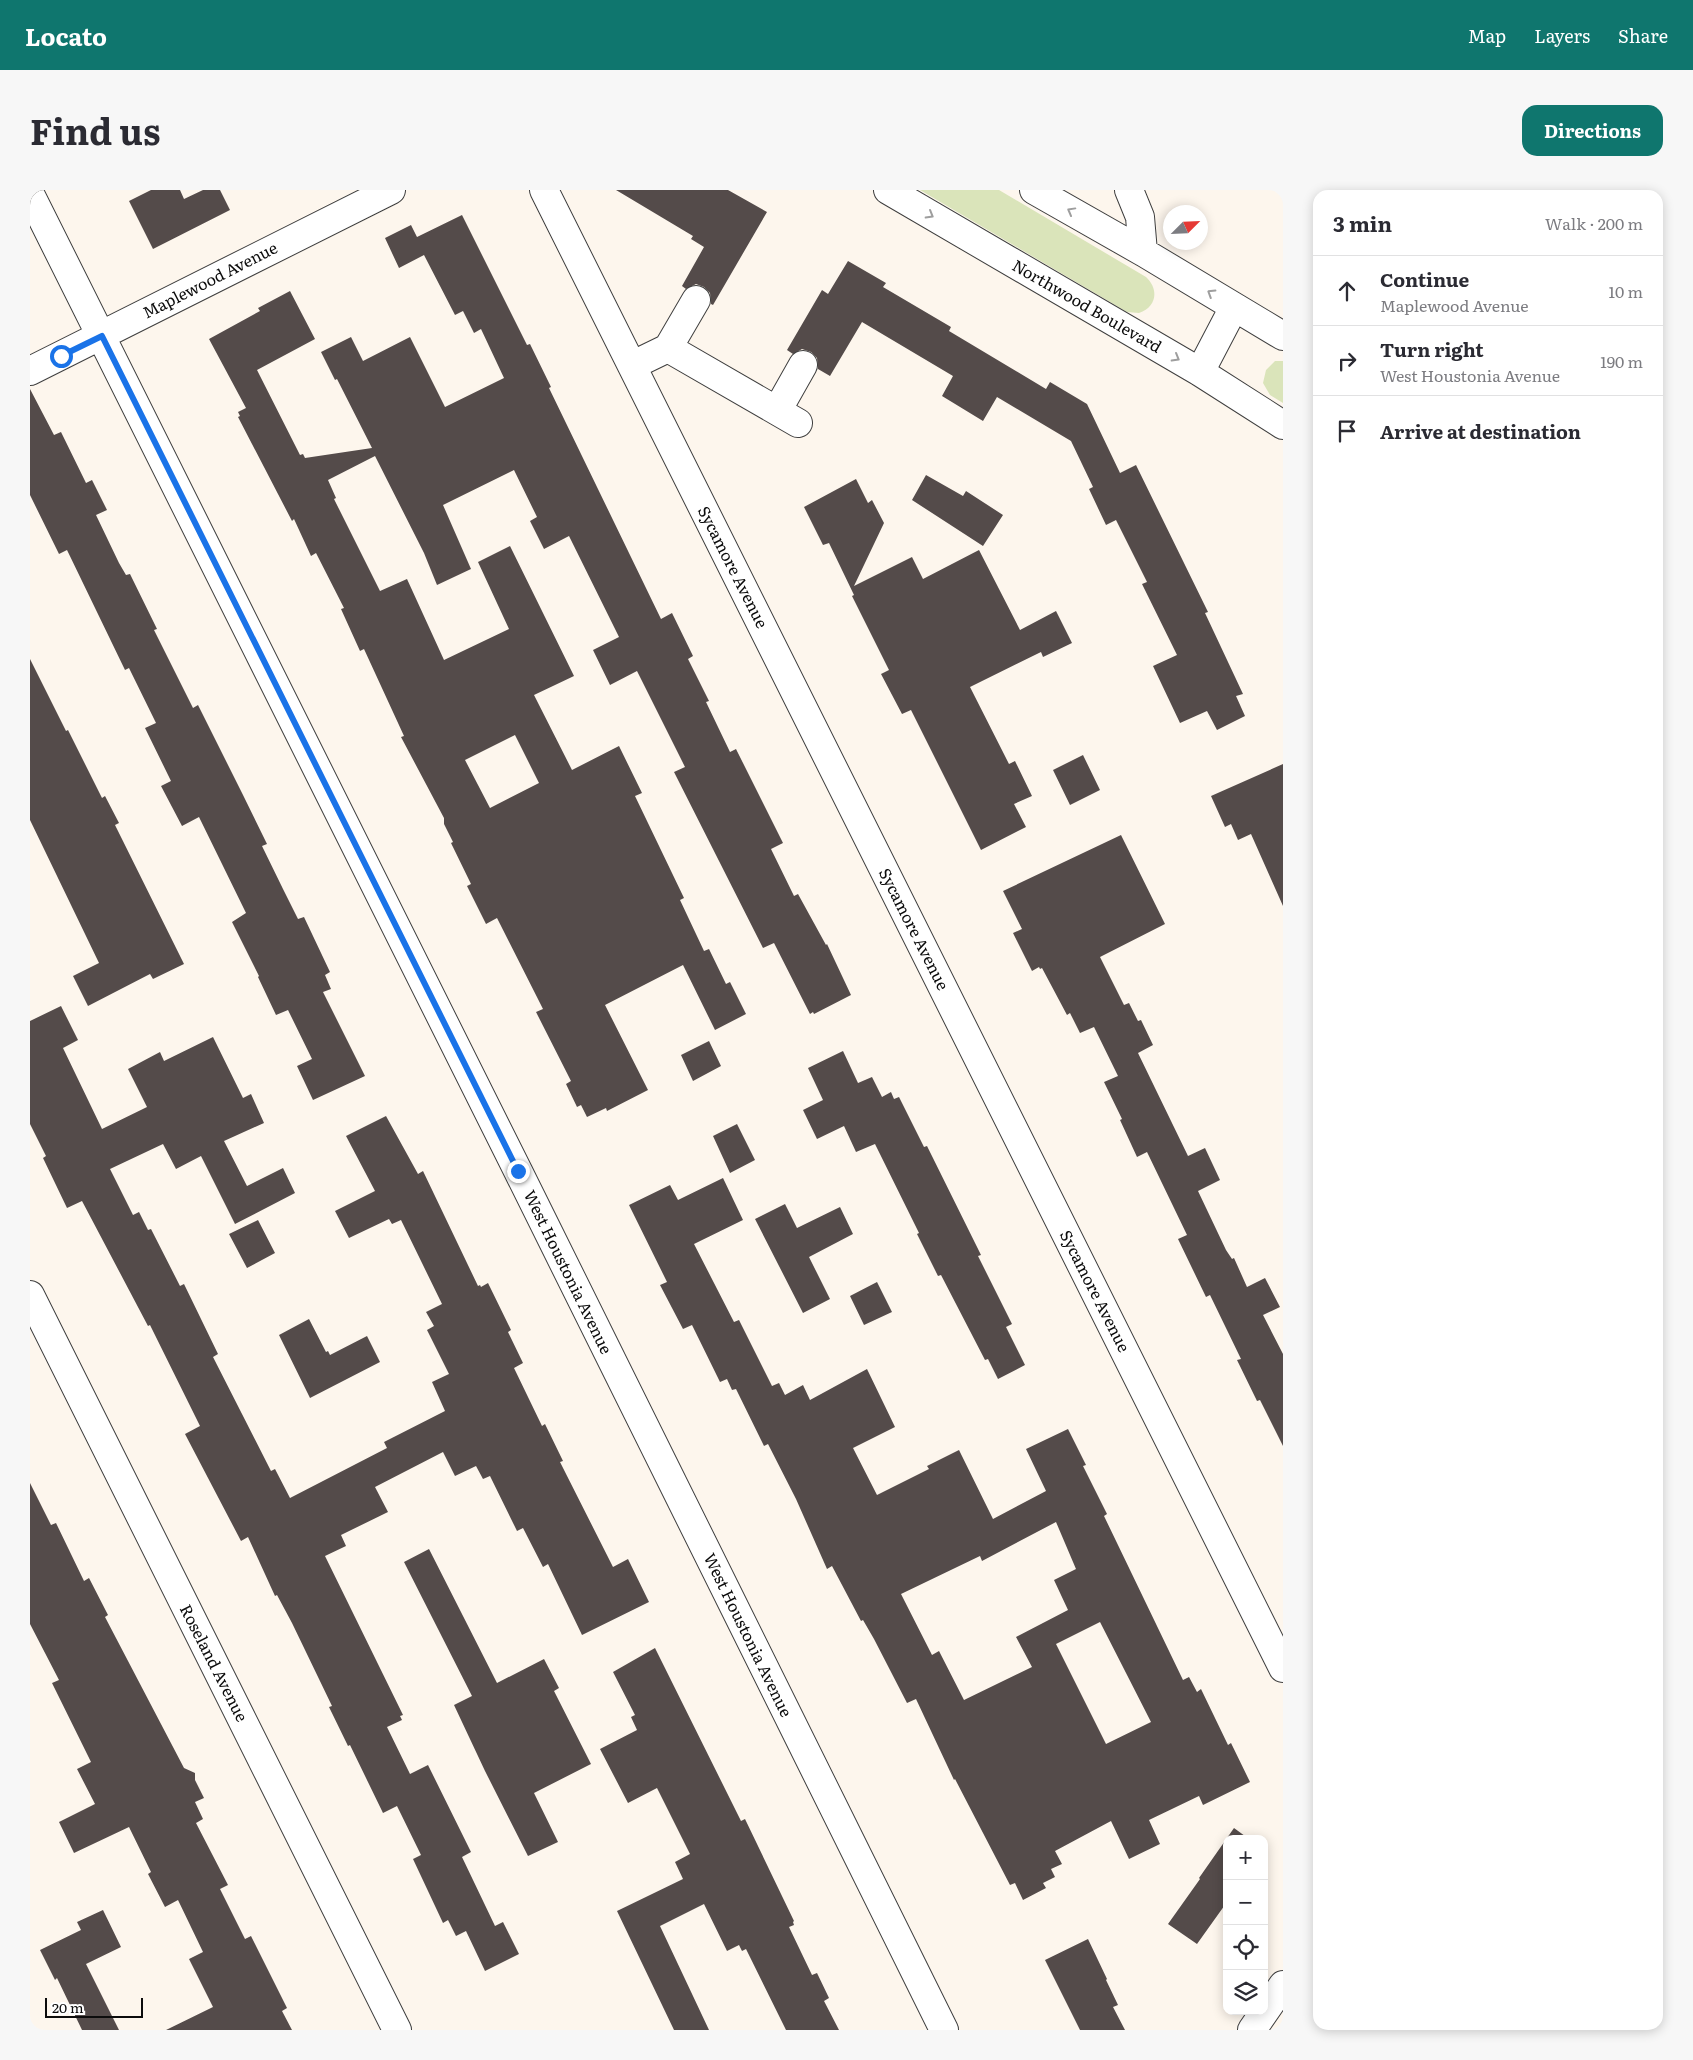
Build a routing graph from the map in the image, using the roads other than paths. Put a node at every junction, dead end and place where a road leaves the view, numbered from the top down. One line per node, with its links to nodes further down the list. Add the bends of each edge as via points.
1 (391, 190): 10 (street, Maplewood Avenue)
2 (544, 190): 13 (street, Sycamore Avenue)
3 (888, 190): 16 (street, Northwood Boulevard, one-way to 16)
4 (1034, 190): 7 (street, one-way to 4)
5 (1129, 190): 7 (street, via 1140,217)
6 (30, 194): 10 (street, West Houstonia Avenue)
7 (1143, 252): 9 (street, one-way to 7)
8 (696, 300): 12 (street)
9 (1234, 307): 11 (street); 16 (street)
10 (102, 336): 15 (street, Maplewood Avenue); 22 (street, West Houstonia Avenue)
11 (1283, 336)
12 (668, 348): 13 (street); 14 (street, via 788,417)
13 (633, 365): 19 (street, Sycamore Avenue)
14 (803, 365)
15 (30, 371)
16 (1200, 372): 17 (street, Northwood Boulevard)
17 (1283, 425)
18 (30, 1295): 21 (street, Roseland Avenue)
19 (1283, 1668)
20 (1283, 1985): 23 (street)
21 (397, 2030)
22 (944, 2030)
23 (1252, 2030)

